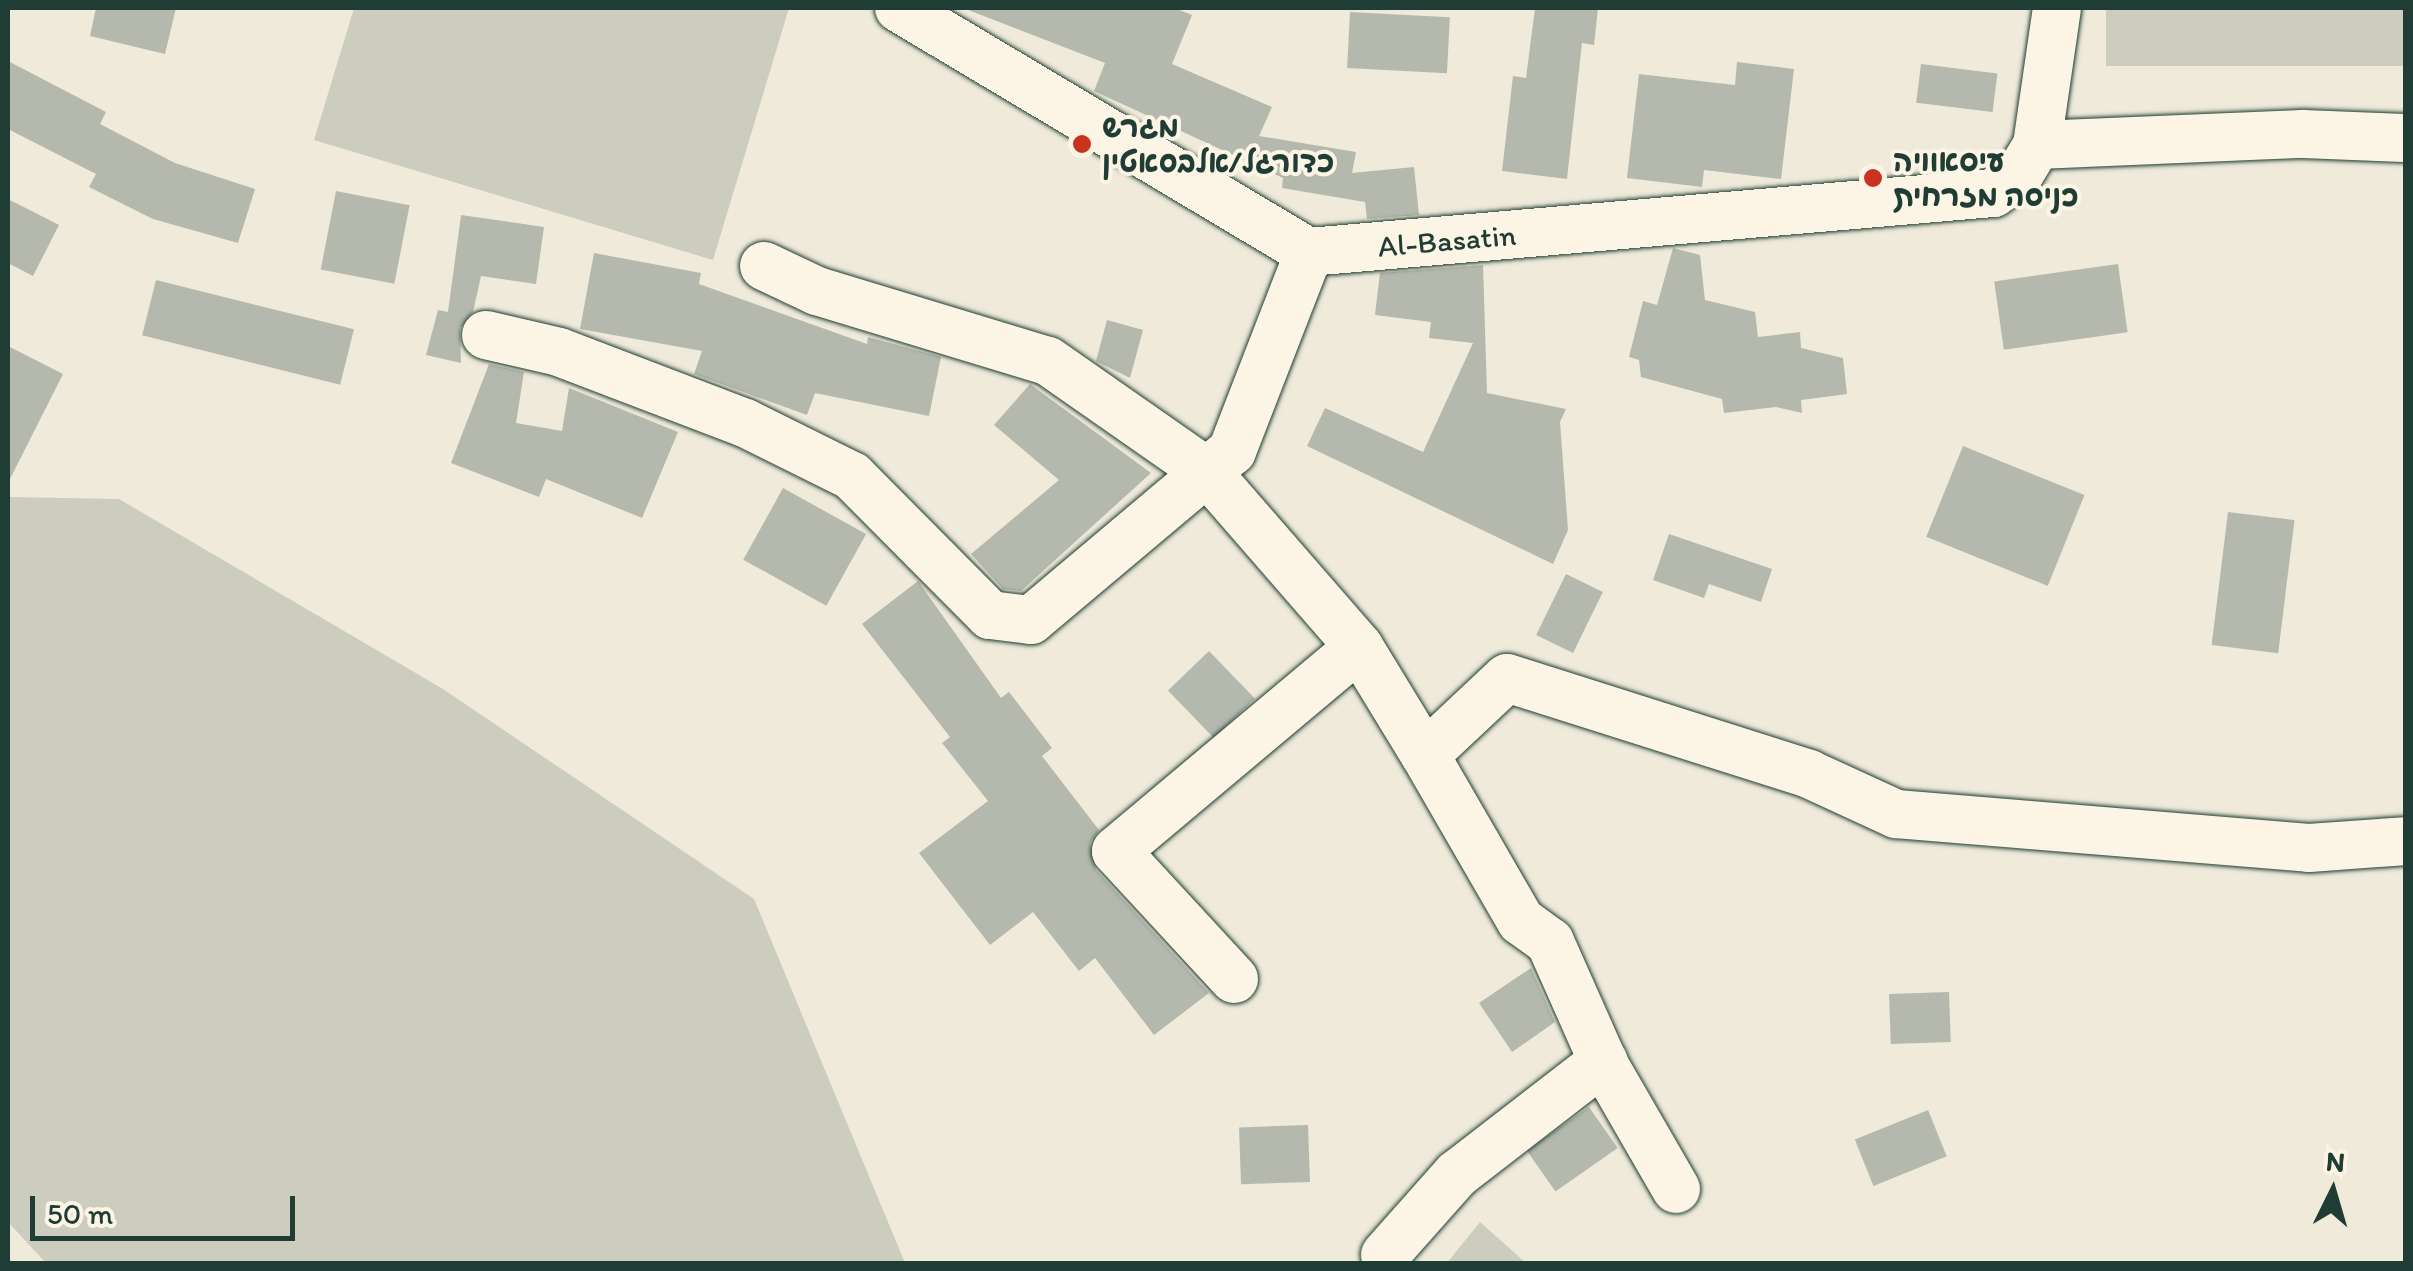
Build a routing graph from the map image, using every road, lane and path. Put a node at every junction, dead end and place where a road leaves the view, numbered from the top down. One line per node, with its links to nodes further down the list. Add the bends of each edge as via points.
1 (899, 8): 5 (street)
2 (2057, 8): 4 (street)
3 (2405, 138): 4 (street, via 2303,134)
4 (2037, 145): 5 (street, Al-Basatin, via 2019,175 1993,194)
5 (1310, 252): 8 (street, via 1232,451)
6 (764, 266): 8 (street, via 817,291 1048,361)
7 (486, 335): 8 (street, via 559,352 708,409 852,476 990,615 1031,620)
8 (1208, 472): 9 (street)
9 (1359, 646): 10 (street); 12 (street, via 1116,850)
10 (1424, 755): 11 (street, via 1507,678 1809,774 1896,814 2309,848); 13 (street, via 1521,922 1550,942)
11 (2406, 841)
12 (1234, 979)
13 (1603, 1061): 14 (street); 15 (street, via 1457,1174)
14 (1676, 1189)
15 (1385, 1255)

